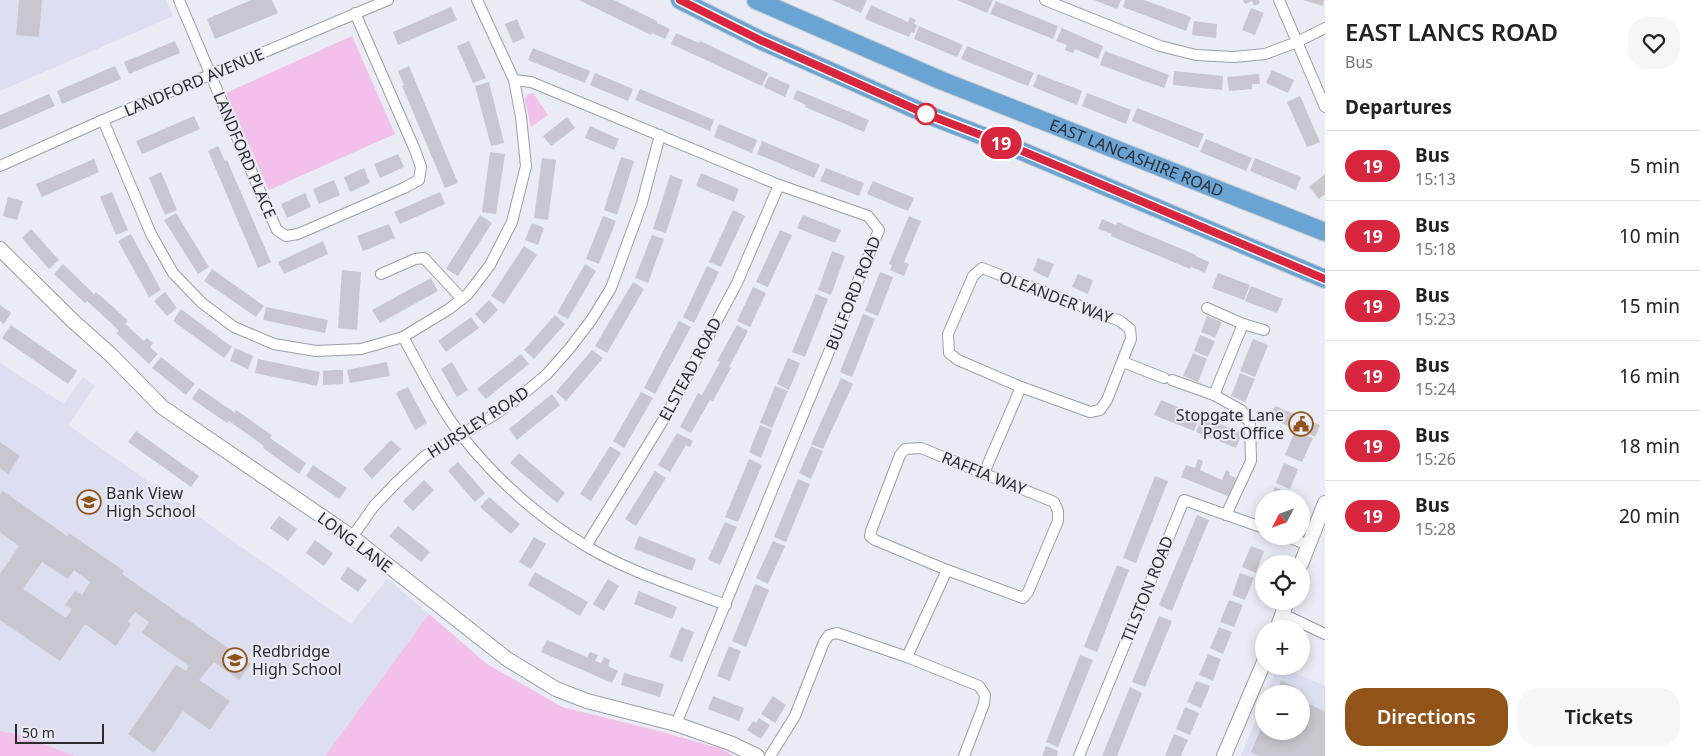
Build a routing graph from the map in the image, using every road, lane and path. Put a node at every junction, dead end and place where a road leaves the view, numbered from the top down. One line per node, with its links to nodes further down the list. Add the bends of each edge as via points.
1 (179, 0): 11 (street)
2 (388, 0): 8 (street, LANDFORD AVENUE)
3 (477, 0): 12 (street)
4 (680, 0): 21 (highway, via 760,40 926,114 1020,150)
5 (756, 0): 18 (highway, EAST LANCASHIRE ROAD, via 940,80)
6 (1045, 0): 10 (street, via 1160,46 1196,55 1234,57 1264,54)
7 (1279, 0): 10 (street)
8 (355, 14): 11 (street, LANDFORD AVENUE); 11 (street, LANDFORD PLACE, via 415,150 421,167 418,180 298,234 286,236 277,230)
9 (1325, 28): 10 (street)
10 (1297, 42): 13 (street)
11 (211, 75): 14 (street, LANDFORD AVENUE)
12 (514, 80): 15 (street, BULFORD ROAD, via 531,82); 22 (street, via 526,166 512,222 490,266)
13 (1325, 107)
14 (103, 120): 16 (street, LANDFORD AVENUE); 26 (street, via 151,234 173,273 202,303 234,327 274,344 316,351 361,349)
15 (660, 135): 17 (street, BULFORD ROAD); 30 (street, HURSLEY ROAD, via 642,203 611,288 592,319 547,374 494,415)
16 (0, 166)
17 (778, 185): 37 (street, ELSTEAD ROAD, via 737,282 667,414); 39 (street, BULFORD ROAD, via 868,216 879,230)
18 (1325, 232)
19 (0, 249): 35 (street, LONG LANE, via 162,407)
20 (381, 274): 22 (street, via 424,258)
21 (1325, 279)
22 (462, 299): 26 (street)
23 (1207, 308): 24 (street)
24 (1243, 324): 25 (street); 29 (street)
25 (1264, 330)
26 (403, 337): 30 (street)
27 (1123, 362): 28 (street, OLEANDER WAY, via 1108,400 1100,410 1090,412); 28 (street, OLEANDER WAY, via 1131,339 1130,329 1120,322 982,268 973,276 948,334 949,353); 29 (street)
28 (1020, 387): 31 (street)
29 (1214, 395): 33 (street, via 1241,410 1250,423 1251,461)
30 (460, 435): 35 (street, HURSLEY ROAD, via 425,456 396,482); 37 (street, via 534,511)
31 (984, 473): 38 (street, RAFFIA WAY, via 1054,502 1058,521 1028,592 1022,598); 38 (street, RAFFIA WAY, via 921,448 905,448 871,531 870,536 874,540)
32 (1325, 503): 36 (street)
33 (1226, 515): 34 (street, TILSTON ROAD); 48 (street, TILSTON ROAD, via 1184,500)
34 (1255, 525)
35 (352, 537): 44 (street, LONG LANE, via 508,659 556,689 587,701)
36 (1310, 539)
37 (586, 546): 39 (street, via 633,569)
38 (947, 570): 42 (street)
39 (726, 605): 44 (street, BULFORD ROAD)
40 (1288, 610): 41 (street)
41 (1325, 634)
42 (907, 657): 46 (street, via 836,633 829,635 795,716); 47 (street, via 978,686 985,695)
43 (1258, 675): 49 (street)
44 (676, 724): 45 (street, LONG LANE)
45 (757, 756)
46 (770, 756)
47 (964, 756)
48 (1078, 756)
49 (1224, 756)

